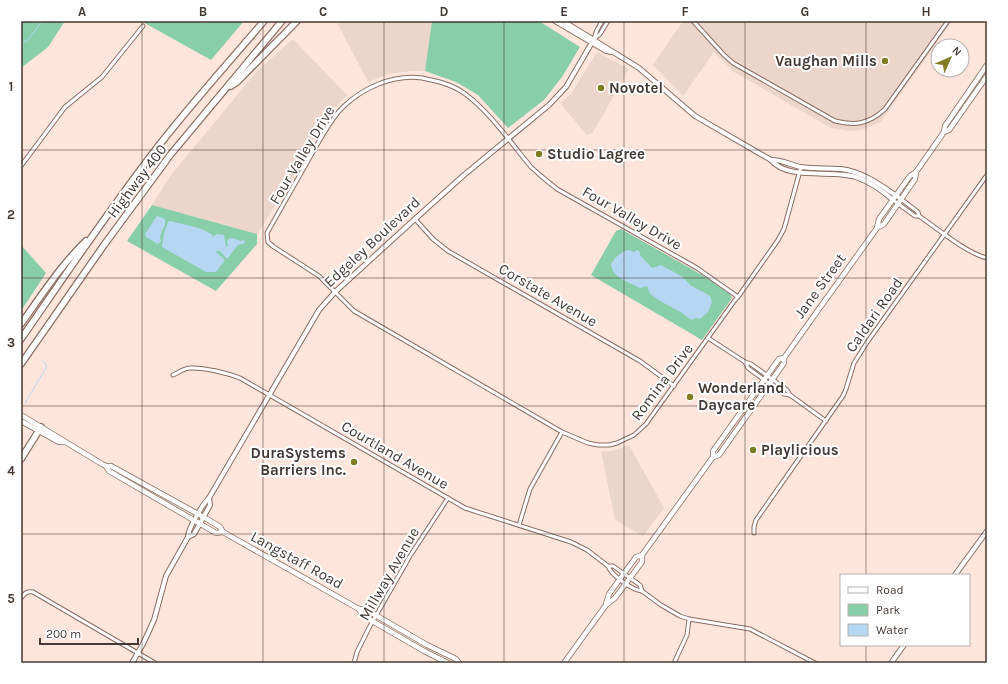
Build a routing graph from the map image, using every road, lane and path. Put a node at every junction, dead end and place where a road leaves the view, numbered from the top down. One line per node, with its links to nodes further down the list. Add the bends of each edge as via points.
1 (264, 21): 27 (highway, Highway 400, via 159,145)
2 (282, 21): 14 (highway, Highway 400)
3 (297, 21): 14 (highway, via 237,82)
4 (555, 21): 11 (street)
5 (563, 21): 11 (street)
6 (602, 21): 11 (street)
7 (608, 21): 11 (street)
8 (693, 21): 9 (street, via 733,63 835,121 846,124 856,124 874,118 885,109)
9 (948, 21)
10 (143, 26): 18 (street, via 102,77 65,107)
11 (593, 41): 16 (street, Edgeley Boulevard, via 566,87); 17 (street, via 639,68 695,116)
12 (987, 65): 15 (main road, Jane Street, via 944,126)
13 (987, 76): 15 (main road, Jane Street, via 949,130)
14 (222, 92): 36 (highway, Highway 400, via 171,154)
15 (944, 132): 21 (main road, Jane Street)
16 (508, 139): 25 (street, Edgeley Boulevard); 30 (street, Four Valley Drive, via 479,104 463,92 449,84 415,77 391,80 367,90 340,110 325,132 267,237 268,242 274,247 319,276); 31 (street, Four Valley Drive, via 541,176 557,189 697,268)
17 (771, 160): 19 (street, via 777,159); 20 (street, via 775,165)
18 (21, 166)
19 (801, 167): 20 (street, Romina Drive); 23 (street, via 841,170 863,175 876,181)
20 (799, 172): 23 (street, via 856,177 873,184); 31 (street, Romina Drive, via 784,229)
21 (916, 172): 23 (main road, Jane Street); 24 (main road, Jane Street, via 915,179)
22 (987, 175): 28 (street, Caldari Road)
23 (894, 198): 24 (street); 26 (main road, Jane Street, via 879,219)
24 (899, 202): 26 (main road, Jane Street, via 884,224); 28 (street, via 915,216 920,216)
25 (415, 219): 30 (street, Edgeley Boulevard); 40 (street, Corstate Avenue, via 432,239 448,251 640,361)
26 (877, 228): 35 (main road, Jane Street)
27 (95, 233): 32 (highway, via 76,251); 34 (highway, Highway 400)
28 (944, 234): 29 (street); 44 (street, Caldari Road, via 854,363 846,389)
29 (987, 258)
30 (335, 292): 41 (street, Edgeley Boulevard, via 319,310); 46 (street, Romina Drive, via 354,311)
31 (738, 297): 33 (street, Romina Drive)
32 (21, 324)
33 (708, 338): 38 (street, via 751,364); 40 (street, Romina Drive)
34 (21, 339)
35 (784, 358): 38 (main road, Jane Street, via 779,359); 39 (main road, Jane Street, via 784,363)
36 (21, 364)
37 (173, 375): 41 (street, Courtland Avenue, via 190,368 216,371 240,378)
38 (766, 378): 39 (street); 47 (main road, Jane Street, via 713,451)
39 (771, 382): 44 (street, via 784,394 790,395); 47 (main road, Jane Street, via 719,455)
40 (674, 386): 46 (street, Romina Drive, via 640,430 617,443 588,444)
41 (270, 394): 50 (street, Edgeley Boulevard); 51 (street, Courtland Avenue)
42 (21, 415): 45 (main road, Langstaff Road)
43 (21, 421): 45 (main road, Langstaff Road)
44 (826, 421): 59 (street, Caldari Road, via 756,520)
45 (40, 429): 48 (highway); 49 (main road, Langstaff Road, via 59,442 64,442)
46 (562, 432): 56 (street, via 530,489)
47 (713, 457): 61 (main road, Jane Street)
48 (21, 459)
49 (106, 466): 52 (main road, Langstaff Road, via 111,466); 54 (main road, Langstaff Road, via 109,471)
50 (209, 498): 52 (street, Edgeley Boulevard); 53 (street, Edgeley Boulevard, via 210,505)
51 (448, 498): 56 (street, Courtland Avenue, via 465,508); 72 (street, Millway Avenue, via 410,556)
52 (198, 515): 53 (main road, Langstaff Road); 54 (street, Edgeley Boulevard)
53 (203, 518): 55 (street, Edgeley Boulevard); 58 (main road, Langstaff Road, via 220,527)
54 (194, 521): 55 (main road, Langstaff Road); 60 (street, Edgeley Boulevard)
55 (200, 524): 58 (main road, Langstaff Road, via 216,533); 60 (street, Edgeley Boulevard, via 194,534)
56 (519, 525): 62 (street, Courtland Avenue, via 576,544)
57 (987, 531): 64 (street)
58 (223, 532): 71 (main road, Langstaff Road)
59 (754, 533)
60 (188, 537): 76 (street, Edgeley Boulevard, via 166,576 154,620)
61 (642, 555): 63 (main road, Jane Street, via 636,557); 65 (main road, Jane Street, via 642,562)
62 (608, 566): 63 (street, Courtland Avenue, via 613,566); 66 (street, Courtland Avenue)
63 (624, 574): 65 (street, Courtland Avenue); 66 (main road, Jane Street)
64 (956, 574)
65 (629, 578): 67 (main road, Jane Street); 68 (street, Courtland Avenue, via 640,585)
66 (620, 579): 67 (street, Courtland Avenue); 70 (main road, Jane Street, via 609,594)
67 (626, 583): 68 (street, Courtland Avenue, via 637,590); 70 (main road, Jane Street)
68 (642, 590): 73 (street, via 671,611)
69 (21, 598): 76 (street, via 29,591 33,592)
70 (606, 605): 82 (main road, Jane Street)
71 (359, 609): 72 (main road, Langstaff Road, via 365,609); 74 (main road, Langstaff Road, via 362,615)
72 (377, 616): 74 (street, Millway Avenue); 81 (main road, Langstaff Road)
73 (689, 619): 83 (street, via 685,641); 84 (street, via 750,628)
74 (373, 621): 79 (street, Millway Avenue); 80 (main road, Langstaff Road)
75 (903, 646): 85 (street)
76 (138, 653): 77 (street, Edgeley Boulevard); 78 (street)
77 (132, 663)
78 (155, 663)
79 (354, 663)
80 (448, 663)
81 (459, 663)
82 (564, 663)
83 (674, 663)
84 (815, 663)
85 (891, 663)

